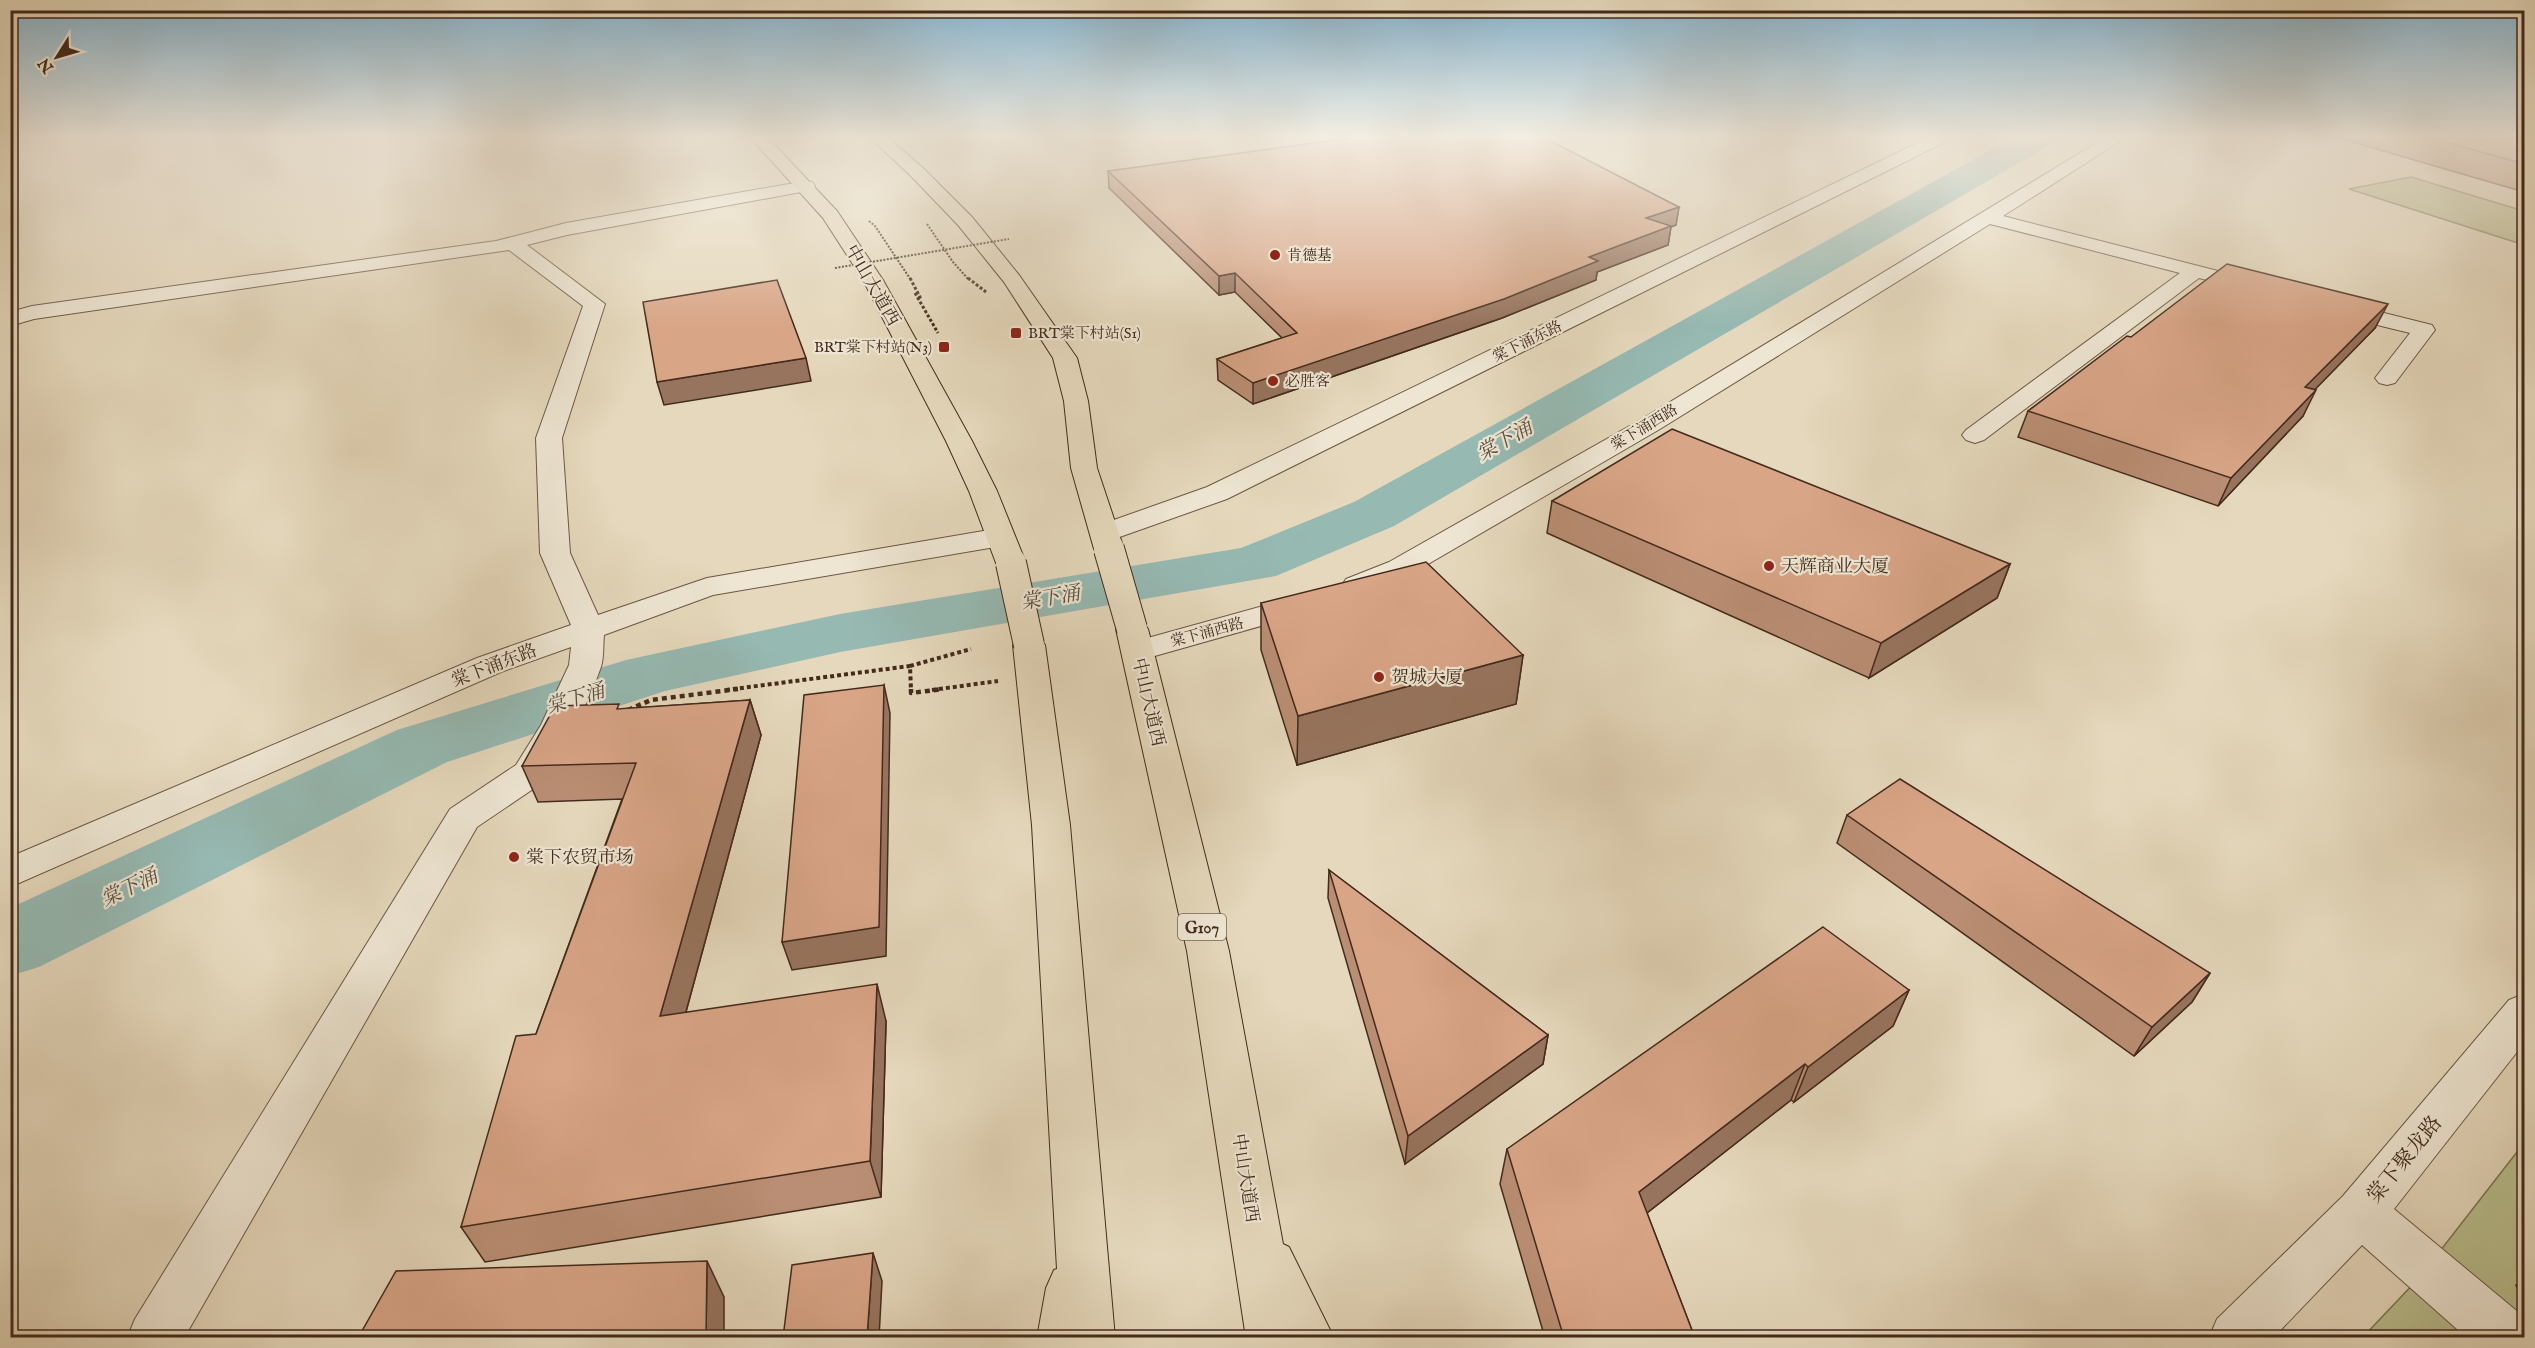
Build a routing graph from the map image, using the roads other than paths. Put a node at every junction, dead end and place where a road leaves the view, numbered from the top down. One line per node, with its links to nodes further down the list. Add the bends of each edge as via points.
1 (734, 199): 7 (street, via 566,229)
2 (817, 199): 15 (highway, 中山大道西, via 873,280 959,441)
3 (943, 199): 14 (highway, 中山大道西 / G107, via 1018,286 1065,358 1076,401 1084,468)
4 (1817, 199): 14 (street, 棠下涌东路, via 1217,493)
5 (2016, 199): 6 (street, 棠下涌西路)
6 (1986, 217): 8 (street); 17 (street, 棠下涌西路, via 1651,424 1400,568 1328,596)
7 (512, 243): 11 (street); 16 (street, via 594,304 549,438 555,553)
8 (2196, 271): 9 (street); 13 (street)
9 (2276, 292)
10 (2322, 304): 12 (street, via 2424,330)
11 (10, 318)
12 (2387, 378)
13 (1975, 435)
14 (1107, 541): 17 (highway, 中山大道西 / G107, bridge)
15 (1006, 550): 16 (street, 棠下涌东路, via 706,587); 21 (highway, 中山大道西, bridge, via 1031,660 1051,825)
16 (589, 629): 18 (street, 棠下涌东路, via 489,665); 23 (street, via 585,665 558,725 529,774 463,818)
17 (1135, 640): 22 (highway, 中山大道西 / G107, via 1208,951)
18 (10, 873)
19 (2524, 1012): 20 (street, 棠下聚龙路)
20 (2361, 1212): 28 (street); 29 (street, 棠下聚龙路)
21 (1081, 1227): 24 (highway); 25 (highway, 中山大道西)
22 (1254, 1229): 26 (highway, 中山大道西 / G107); 27 (highway)
23 (154, 1338)
24 (1064, 1338)
25 (1088, 1338)
26 (1273, 1338)
27 (1307, 1338)
28 (2236, 1338)
29 (2508, 1338)

